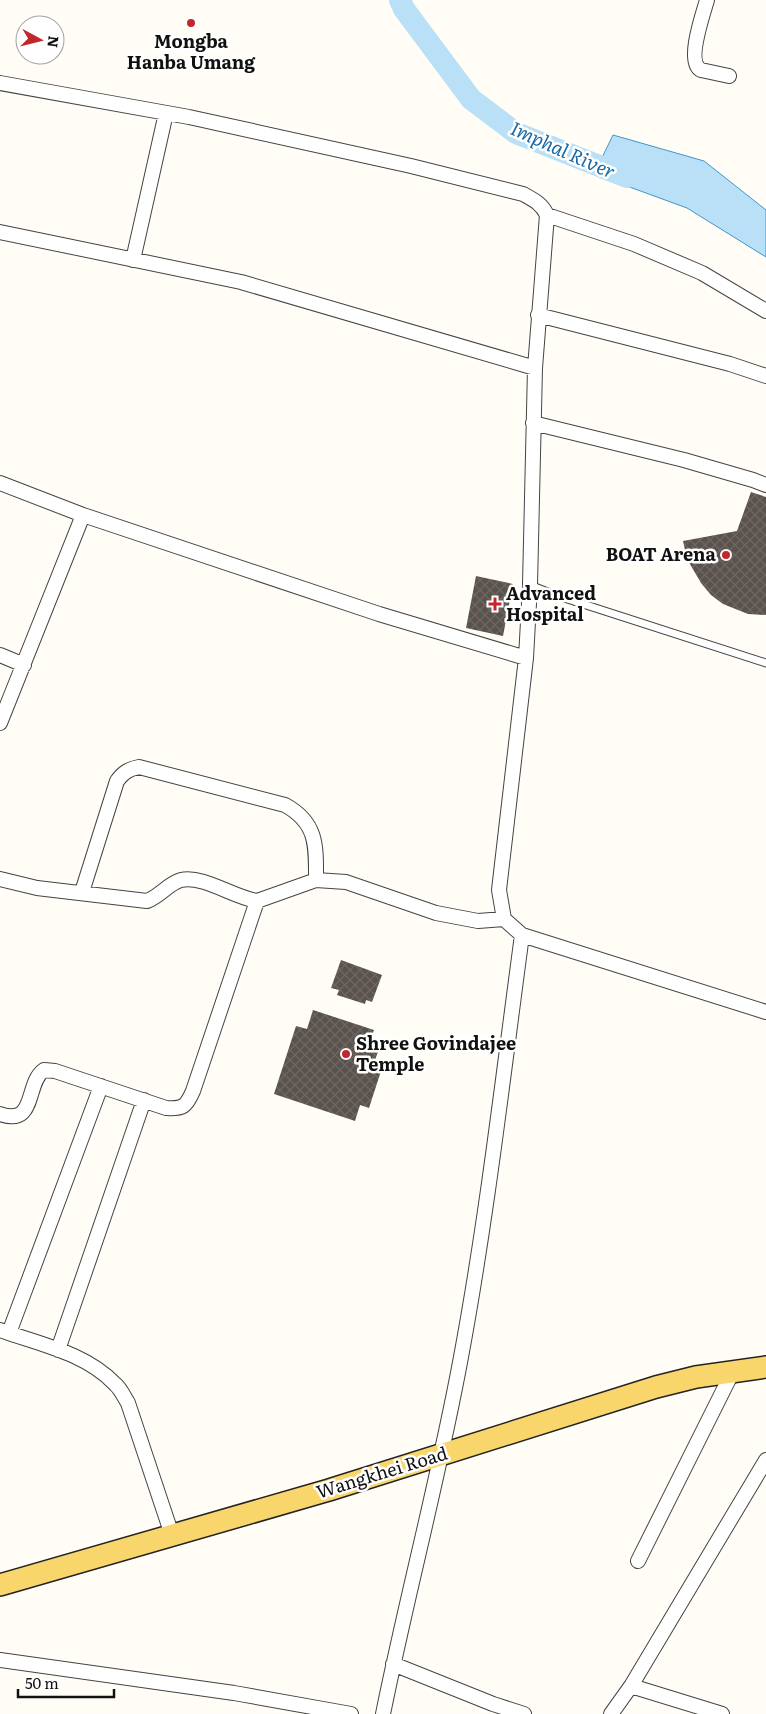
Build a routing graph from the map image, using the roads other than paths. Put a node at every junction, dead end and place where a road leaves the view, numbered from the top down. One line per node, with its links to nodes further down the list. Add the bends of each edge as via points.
1 (707, 0): 2 (street, via 694,52 695,63 701,70)
2 (729, 76)
3 (0, 83): 4 (street)
4 (166, 113): 5 (street, via 411,166 523,194 536,201); 7 (street)
5 (547, 215): 8 (street, via 634,244 702,272); 9 (street)
6 (0, 232): 7 (street)
7 (133, 260): 10 (street, via 241,282)
8 (766, 311)
9 (538, 314): 10 (street); 11 (street)
10 (535, 368): 12 (street)
11 (766, 376)
12 (533, 424): 14 (street, via 684,460); 16 (street)
13 (0, 483): 15 (street)
14 (766, 485)
15 (83, 515): 18 (street, via 380,614); 20 (street)
16 (530, 585): 18 (street); 19 (lane)
17 (0, 655): 20 (street)
18 (526, 658): 26 (street, via 499,890)
19 (766, 663)
20 (24, 665): 21 (street)
21 (0, 724)
22 (0, 878): 24 (street, via 37,888)
23 (316, 880): 24 (street, via 316,845 310,828 297,811 285,805 139,767 122,774 117,781); 25 (street); 26 (street, via 346,882 466,920)
24 (82, 892): 25 (street, via 147,900 157,897 172,884 190,880)
25 (257, 901): 30 (street, via 188,1102 181,1108 166,1108)
26 (504, 919): 27 (street)
27 (522, 935): 28 (street); 36 (street, via 486,1212)
28 (766, 1012)
29 (100, 1086): 30 (street); 31 (street, via 44,1070 24,1111 13,1117); 32 (street)
30 (144, 1100): 33 (street)
31 (0, 1114)
32 (4, 1332): 33 (street)
33 (58, 1350): 38 (street, via 84,1360 117,1385 128,1403)
34 (766, 1367): 35 (main road, Wangkhei Road)
35 (733, 1371): 36 (main road, Wangkhei Road, via 656,1386); 39 (street)
36 (442, 1454): 38 (main road, Wangkhei Road, via 330,1490); 42 (street)
37 (766, 1460): 43 (street)
38 (172, 1534): 40 (main road, Wangkhei Road)
39 (638, 1561)
40 (0, 1585)
41 (0, 1660): 44 (street, via 234,1693)
42 (393, 1664): 45 (street); 46 (street)
43 (631, 1686): 47 (street); 48 (street)
44 (351, 1714)
45 (383, 1714)
46 (524, 1714)
47 (611, 1714)
48 (720, 1714)

